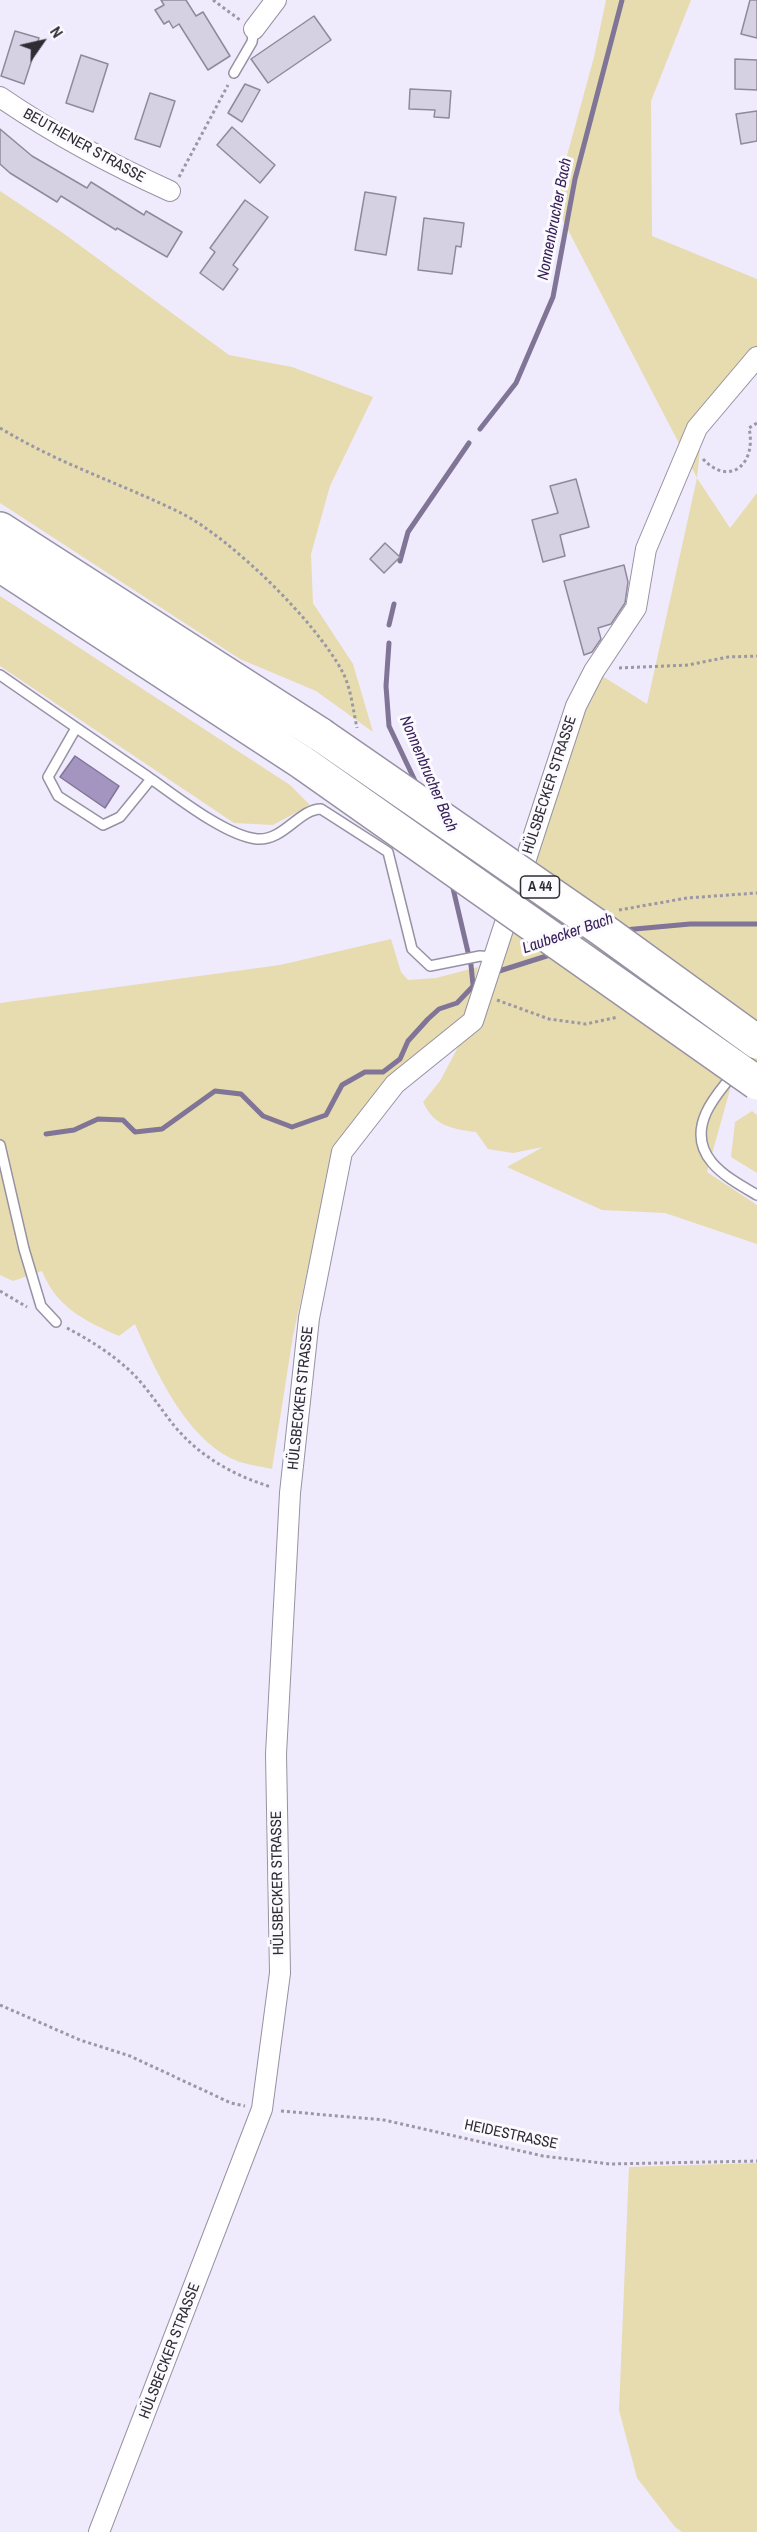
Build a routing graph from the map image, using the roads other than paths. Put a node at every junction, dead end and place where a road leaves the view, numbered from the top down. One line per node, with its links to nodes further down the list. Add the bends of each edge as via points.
1 (276, 0): 2 (street)
2 (254, 29): 3 (lane, via 252,42)
3 (234, 73)
4 (0, 97): 5 (street, BEUTHENER STRASSE, via 113,165)
5 (170, 191)
6 (757, 357): 12 (street, HÜLSBECKER STRASSE, via 697,428 646,549 636,608 594,671 567,728 544,808)
7 (0, 529): 13 (highway, A 44, bridge, via 321,735 600,927)
8 (0, 565): 13 (highway, A 44, bridge)
9 (0, 675): 10 (lane)
10 (76, 728): 11 (lane); 11 (lane, via 48,777 58,796 103,825 120,817)
11 (151, 779): 12 (lane, via 207,818 250,838 285,831 321,809 388,852 412,950 430,966)
12 (487, 957): 17 (street, HÜLSBECKER STRASSE, via 472,1021 395,1084 342,1152 309,1318 290,1493 276,1754 280,1973 262,2109)
13 (754, 1055): 15 (lane, via 706,1113 701,1139 708,1159 722,1175)
14 (0, 1145): 16 (lane, via 41,1306)
15 (757, 1196)
16 (56, 1322)
17 (99, 2532)

